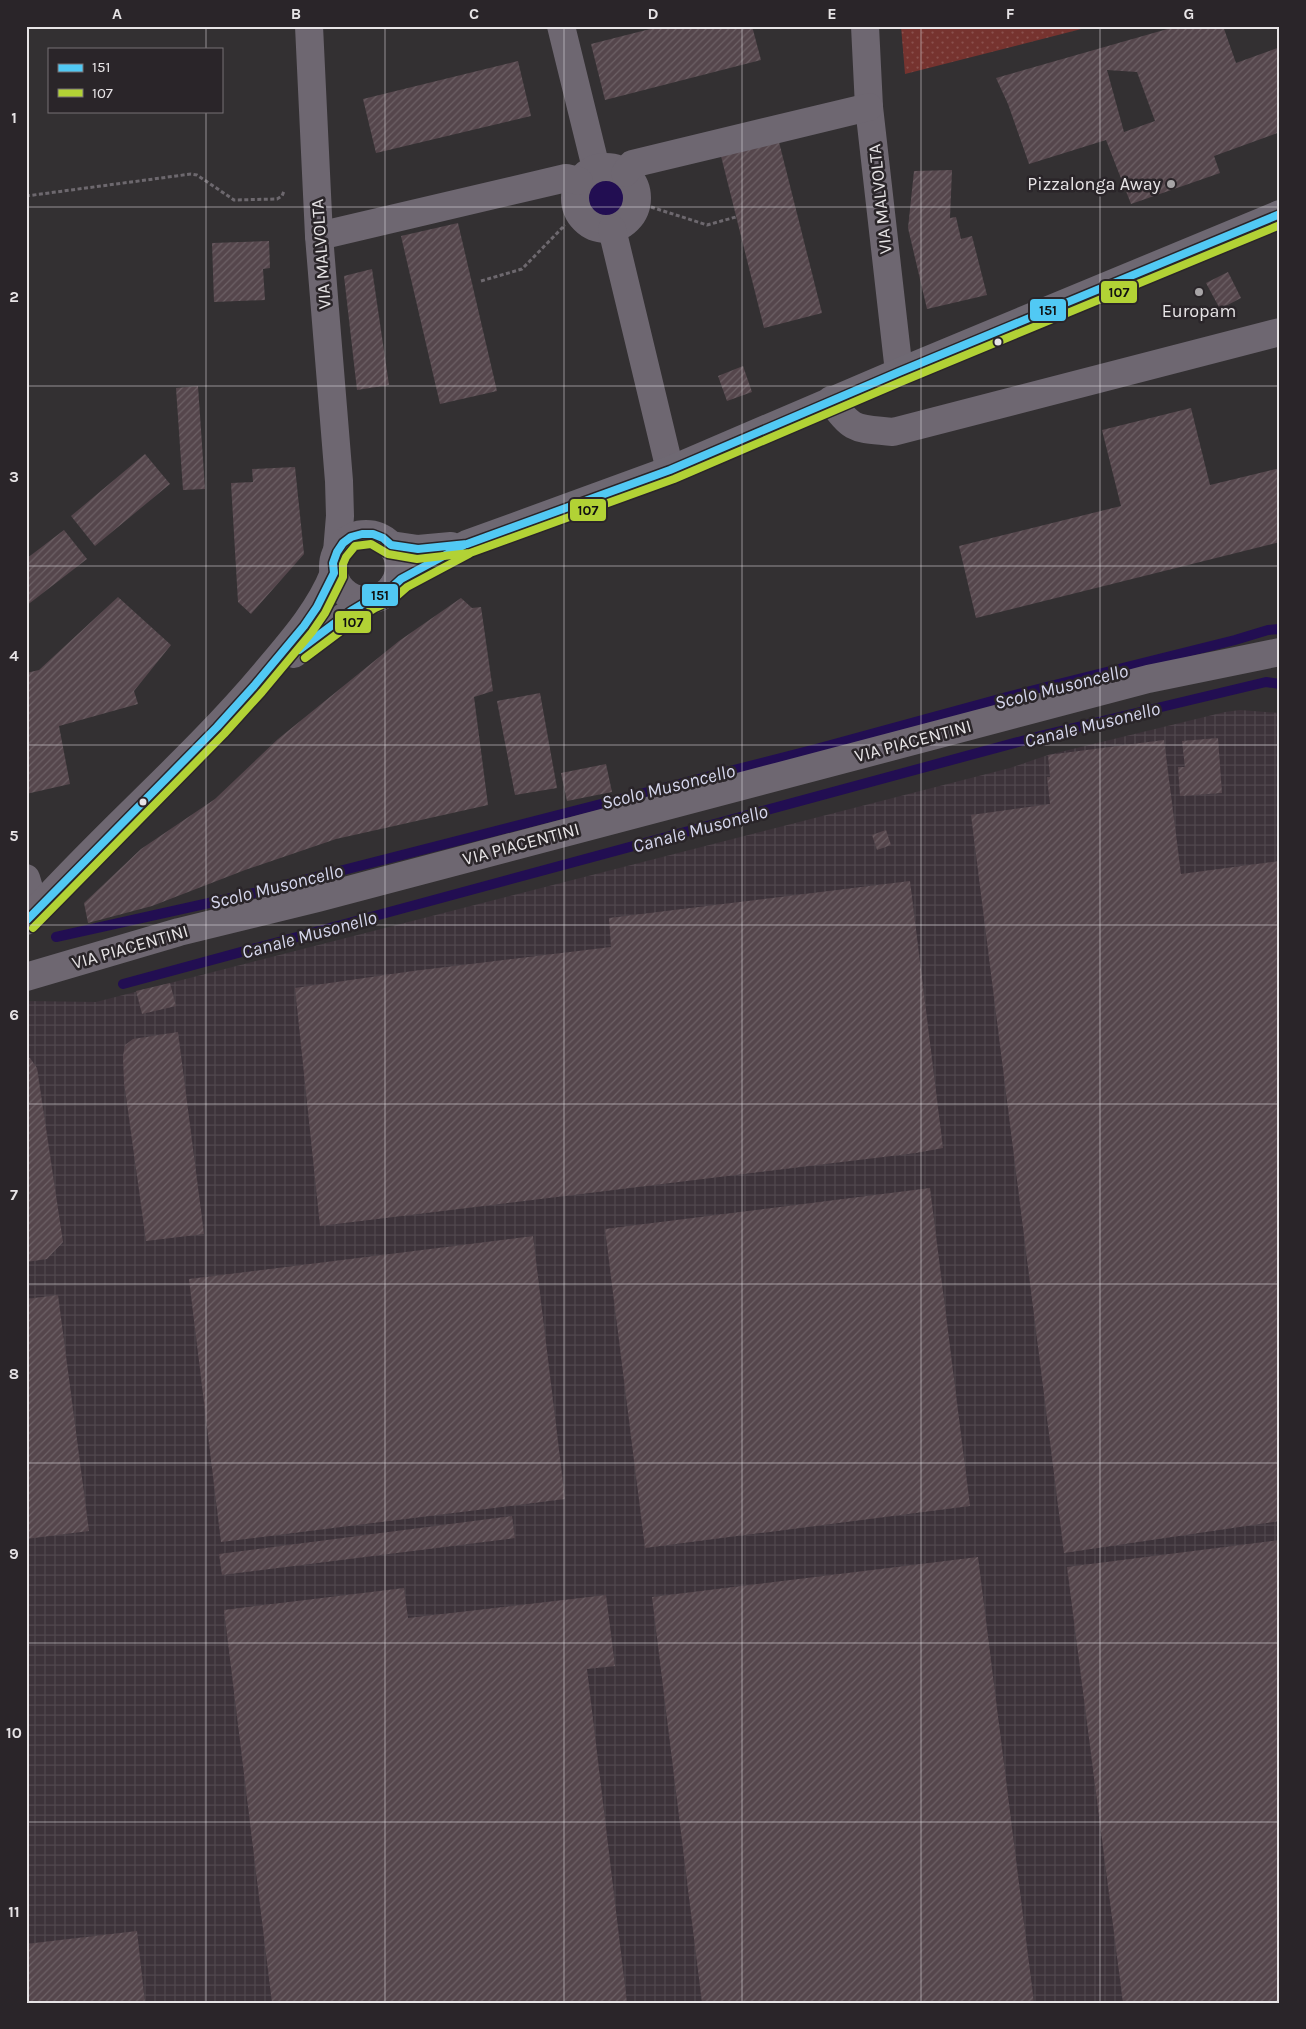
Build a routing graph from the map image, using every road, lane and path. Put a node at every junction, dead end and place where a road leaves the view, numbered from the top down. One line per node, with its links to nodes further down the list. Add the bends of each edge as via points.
1 (309, 26): 14 (street, VIA MALVOLTA)
2 (561, 26): 6 (street)
3 (865, 26): 4 (street, VIA MALVOLTA)
4 (869, 107): 5 (street, via 632,164); 17 (street, VIA MALVOLTA)
5 (625, 172): 6 (street, via 606,167); 13 (street, via 636,189 636,209 624,225)
6 (588, 175): 13 (street, via 575,191 574,202 578,212 593,227); 14 (street)
7 (285, 186): 8 (path, via 282,196 277,199 234,200 192,174)
8 (26, 196)
9 (651, 207): 11 (path, via 707,225)
10 (1280, 214): 17 (main road)
11 (736, 217)
12 (565, 225): 15 (path, via 522,269)
13 (612, 229): 19 (street)
14 (319, 236): 20 (street, VIA MALVOLTA)
15 (481, 280)
16 (1280, 332): 18 (street, via 893,432 857,428 843,418)
17 (899, 372): 18 (main road)
18 (831, 400): 19 (main road)
19 (670, 470): 22 (main road)
20 (339, 481): 21 (street, VIA MALVOLTA, via 353,513); 23 (street, VIA MALVOLTA, via 341,509)
21 (382, 540): 22 (main road, via 418,549); 23 (street, via 362,534 352,537 343,543); 24 (street, via 397,554 399,565 398,576)
22 (467, 544): 24 (main road, via 412,572)
23 (335, 563): 24 (street, via 338,584 344,592 354,598); 26 (street, via 322,598 304,626)
24 (382, 592): 26 (street, via 321,632)
25 (1280, 652): 29 (street, VIA PIACENTINI, via 1148,679 328,896 179,932)
26 (254, 686): 28 (street)
27 (26, 878): 28 (street)
28 (31, 916)
29 (26, 977)

